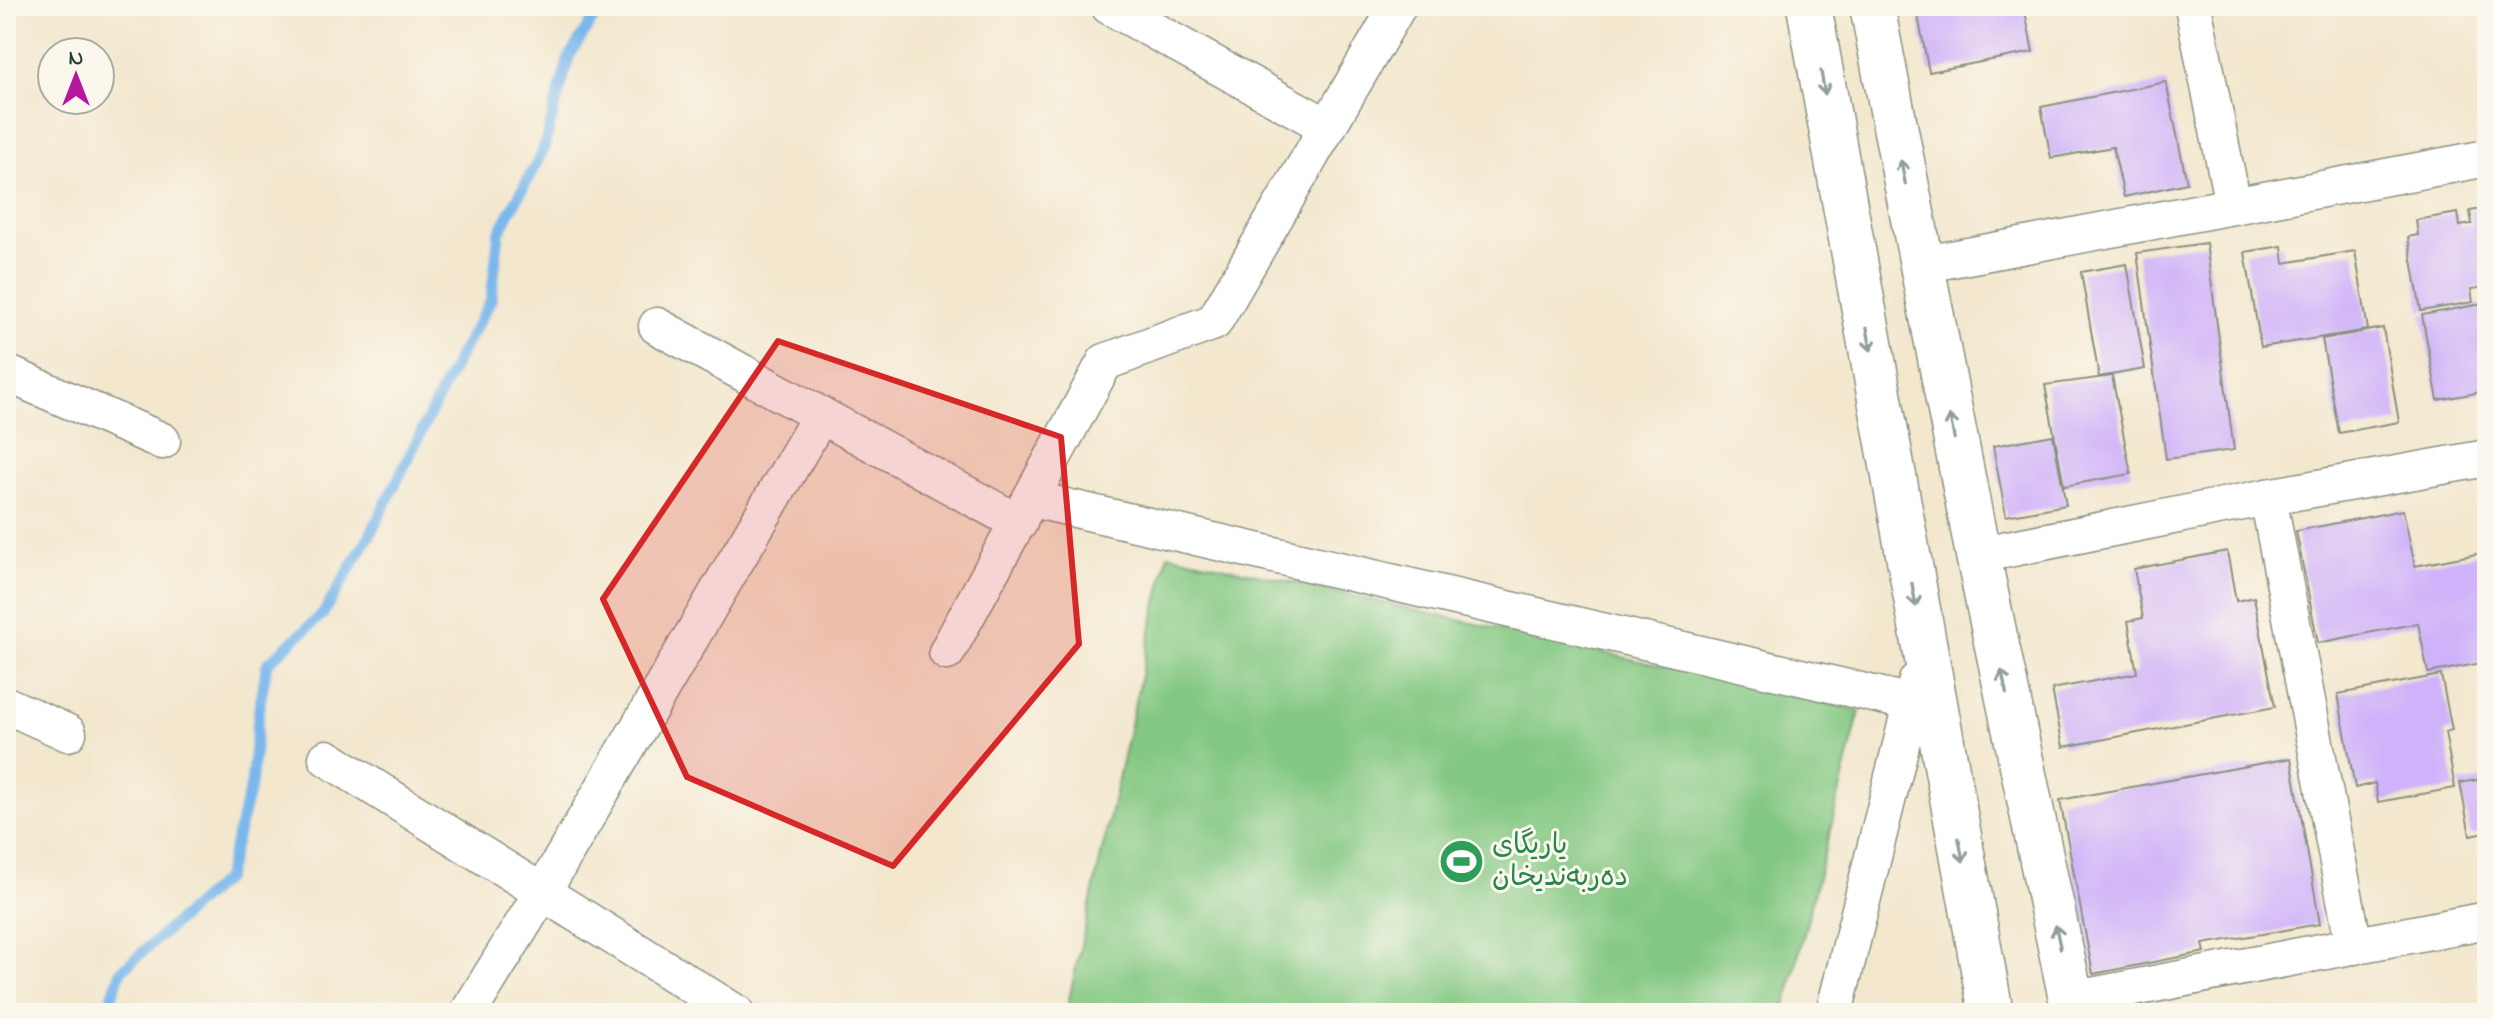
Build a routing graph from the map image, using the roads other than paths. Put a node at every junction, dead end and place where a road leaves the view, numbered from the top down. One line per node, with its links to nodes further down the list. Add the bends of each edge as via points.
1 (1109, 6): 6 (street)
2 (1398, 6): 6 (street)
3 (1809, 6): 20 (street, one-way to 20, via 1924,651)
4 (1872, 6): 9 (street, one-way to 4)
5 (2193, 6): 8 (street)
6 (1328, 127): 16 (street, via 1214,322 1105,362)
7 (2487, 158): 8 (street)
8 (2233, 205): 9 (street)
9 (1920, 265): 17 (street, one-way to 9)
10 (657, 326): 12 (street)
11 (6, 373): 13 (street)
12 (821, 415): 16 (street); 23 (street)
13 (162, 441)
14 (2487, 458): 15 (street)
15 (2268, 497): 17 (street); 25 (street)
16 (1025, 511): 18 (street); 20 (street)
17 (1978, 555): 26 (street, one-way to 17)
18 (947, 652)
19 (6, 705): 21 (street)
20 (1923, 706): 29 (street); 30 (street, one-way to 30)
21 (68, 733)
22 (327, 758): 23 (street)
23 (542, 893): 27 (street); 28 (street)
24 (2487, 920): 25 (street)
25 (2354, 946): 26 (street)
26 (2072, 1006)
27 (468, 1013)
28 (736, 1013)
29 (1834, 1013)
30 (1991, 1013)

